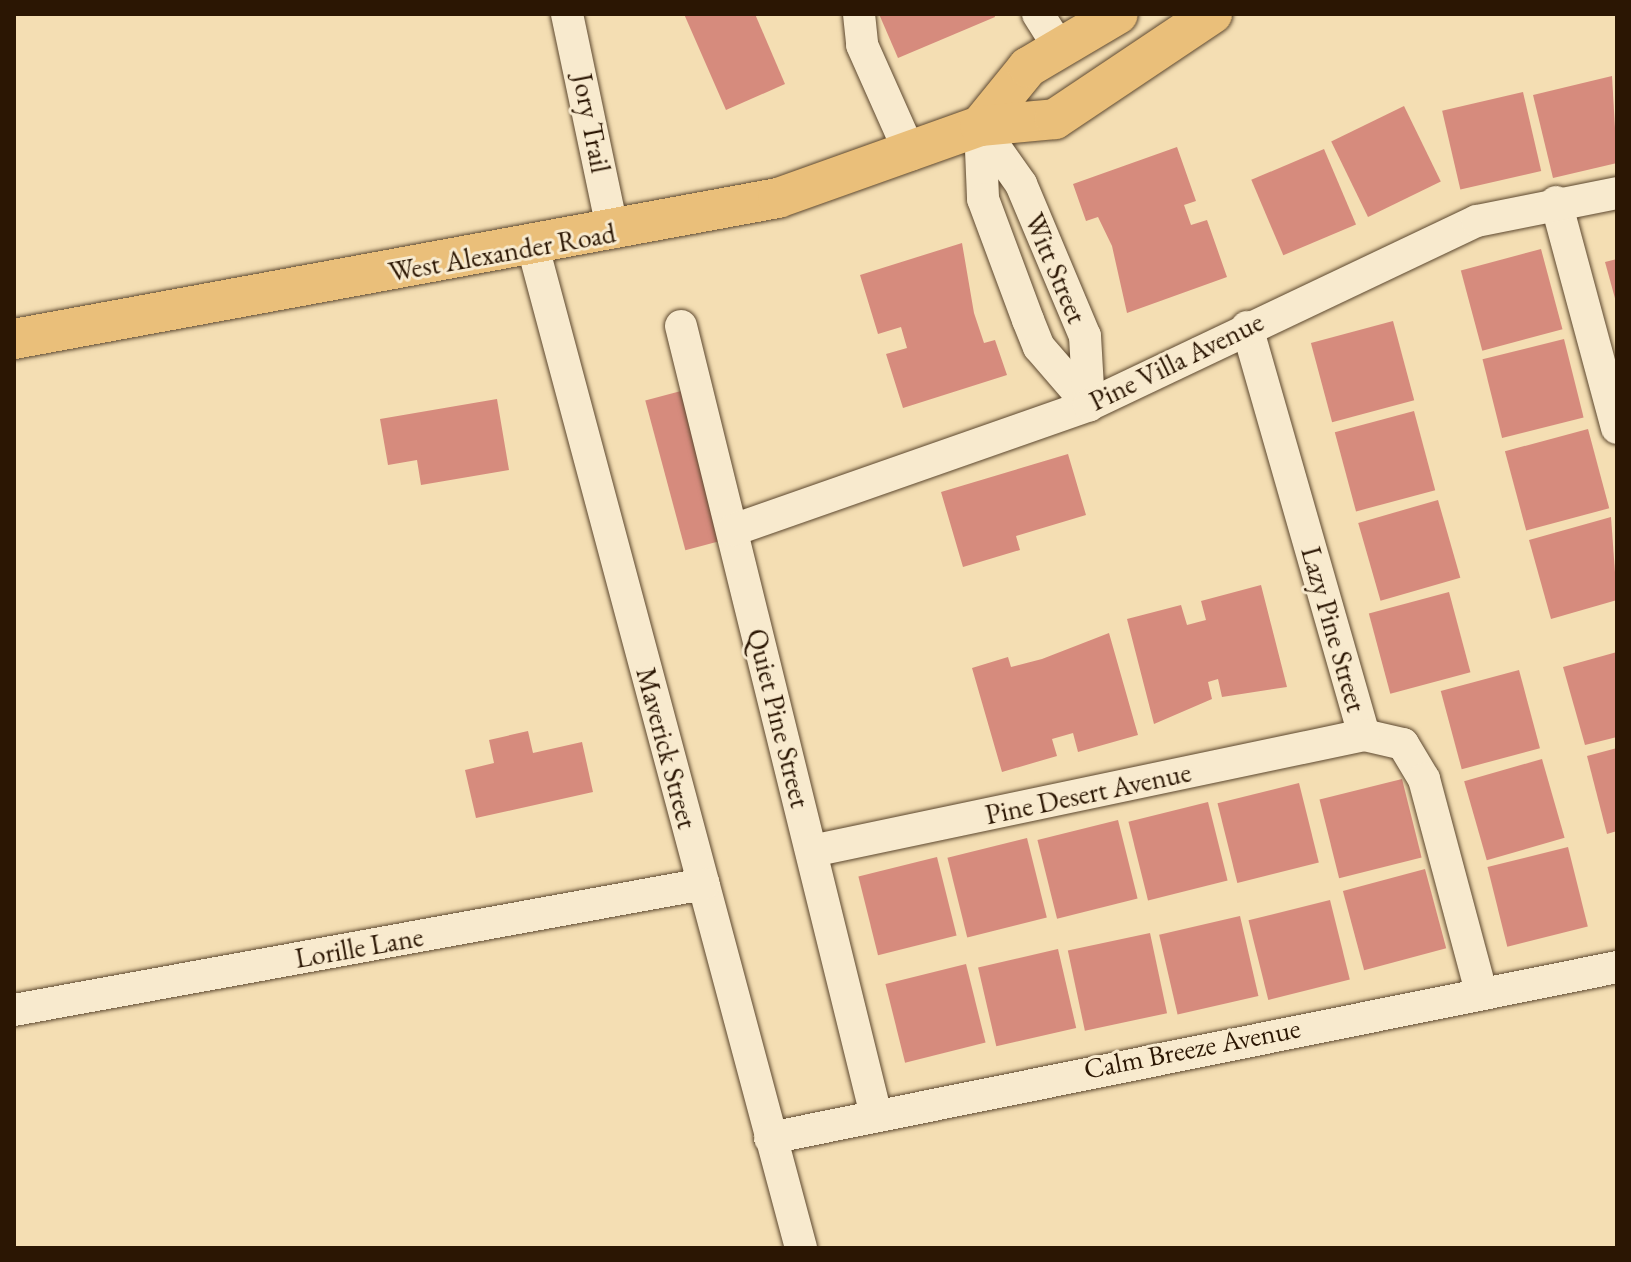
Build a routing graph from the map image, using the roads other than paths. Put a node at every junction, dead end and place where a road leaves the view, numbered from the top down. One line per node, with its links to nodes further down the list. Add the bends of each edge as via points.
1 (567, 14): 11 (street, Jory Trail)
2 (859, 14): 8 (street, via 862,45)
3 (1038, 14): 6 (street)
4 (1118, 14): 6 (main road, West Alexander Road)
5 (1212, 14): 7 (main road, West Alexander Road, via 1055,119)
6 (1060, 49): 7 (main road, West Alexander Road, via 1028,67)
7 (980, 126): 8 (main road, West Alexander Road); 13 (street, Witt Street, via 1021,184); 14 (street, Witt Street, via 983,199)
8 (911, 155): 11 (main road, West Alexander Road, via 778,198)
9 (1617, 193): 10 (street, Pine Villa Avenue)
10 (1556, 202): 16 (street, Pine Villa Avenue, via 1477,221); 19 (street)
11 (613, 232): 12 (main road, West Alexander Road)
12 (533, 247): 17 (main road, West Alexander Road); 23 (street, Maverick Street)
13 (1070, 305): 14 (street); 18 (street, Witt Street, via 1085,336)
14 (1028, 320): 18 (street, Witt Street, via 1039,347)
15 (681, 326): 20 (street, Quiet Pine Street)
16 (1247, 327): 18 (street, Pine Villa Avenue); 21 (street, Lazy Pine Street)
17 (15, 335)
18 (1089, 405): 20 (street, Pine Villa Avenue)
19 (1617, 428)
20 (733, 530): 22 (street, Quiet Pine Street)
21 (1364, 735): 22 (street, Pine Desert Avenue); 25 (street, Lazy Pine Street, via 1403,744 1424,779)
22 (812, 851): 27 (street, Quiet Pine Street)
23 (704, 884): 26 (street, Lorille Lane); 28 (street, Maverick Street)
24 (1617, 967): 25 (street, Calm Breeze Avenue)
25 (1481, 991): 27 (street, Calm Breeze Avenue)
26 (14, 1010)
27 (875, 1111): 28 (street, Calm Breeze Avenue)
28 (770, 1138): 29 (street, Maverick Street)
29 (801, 1248)

